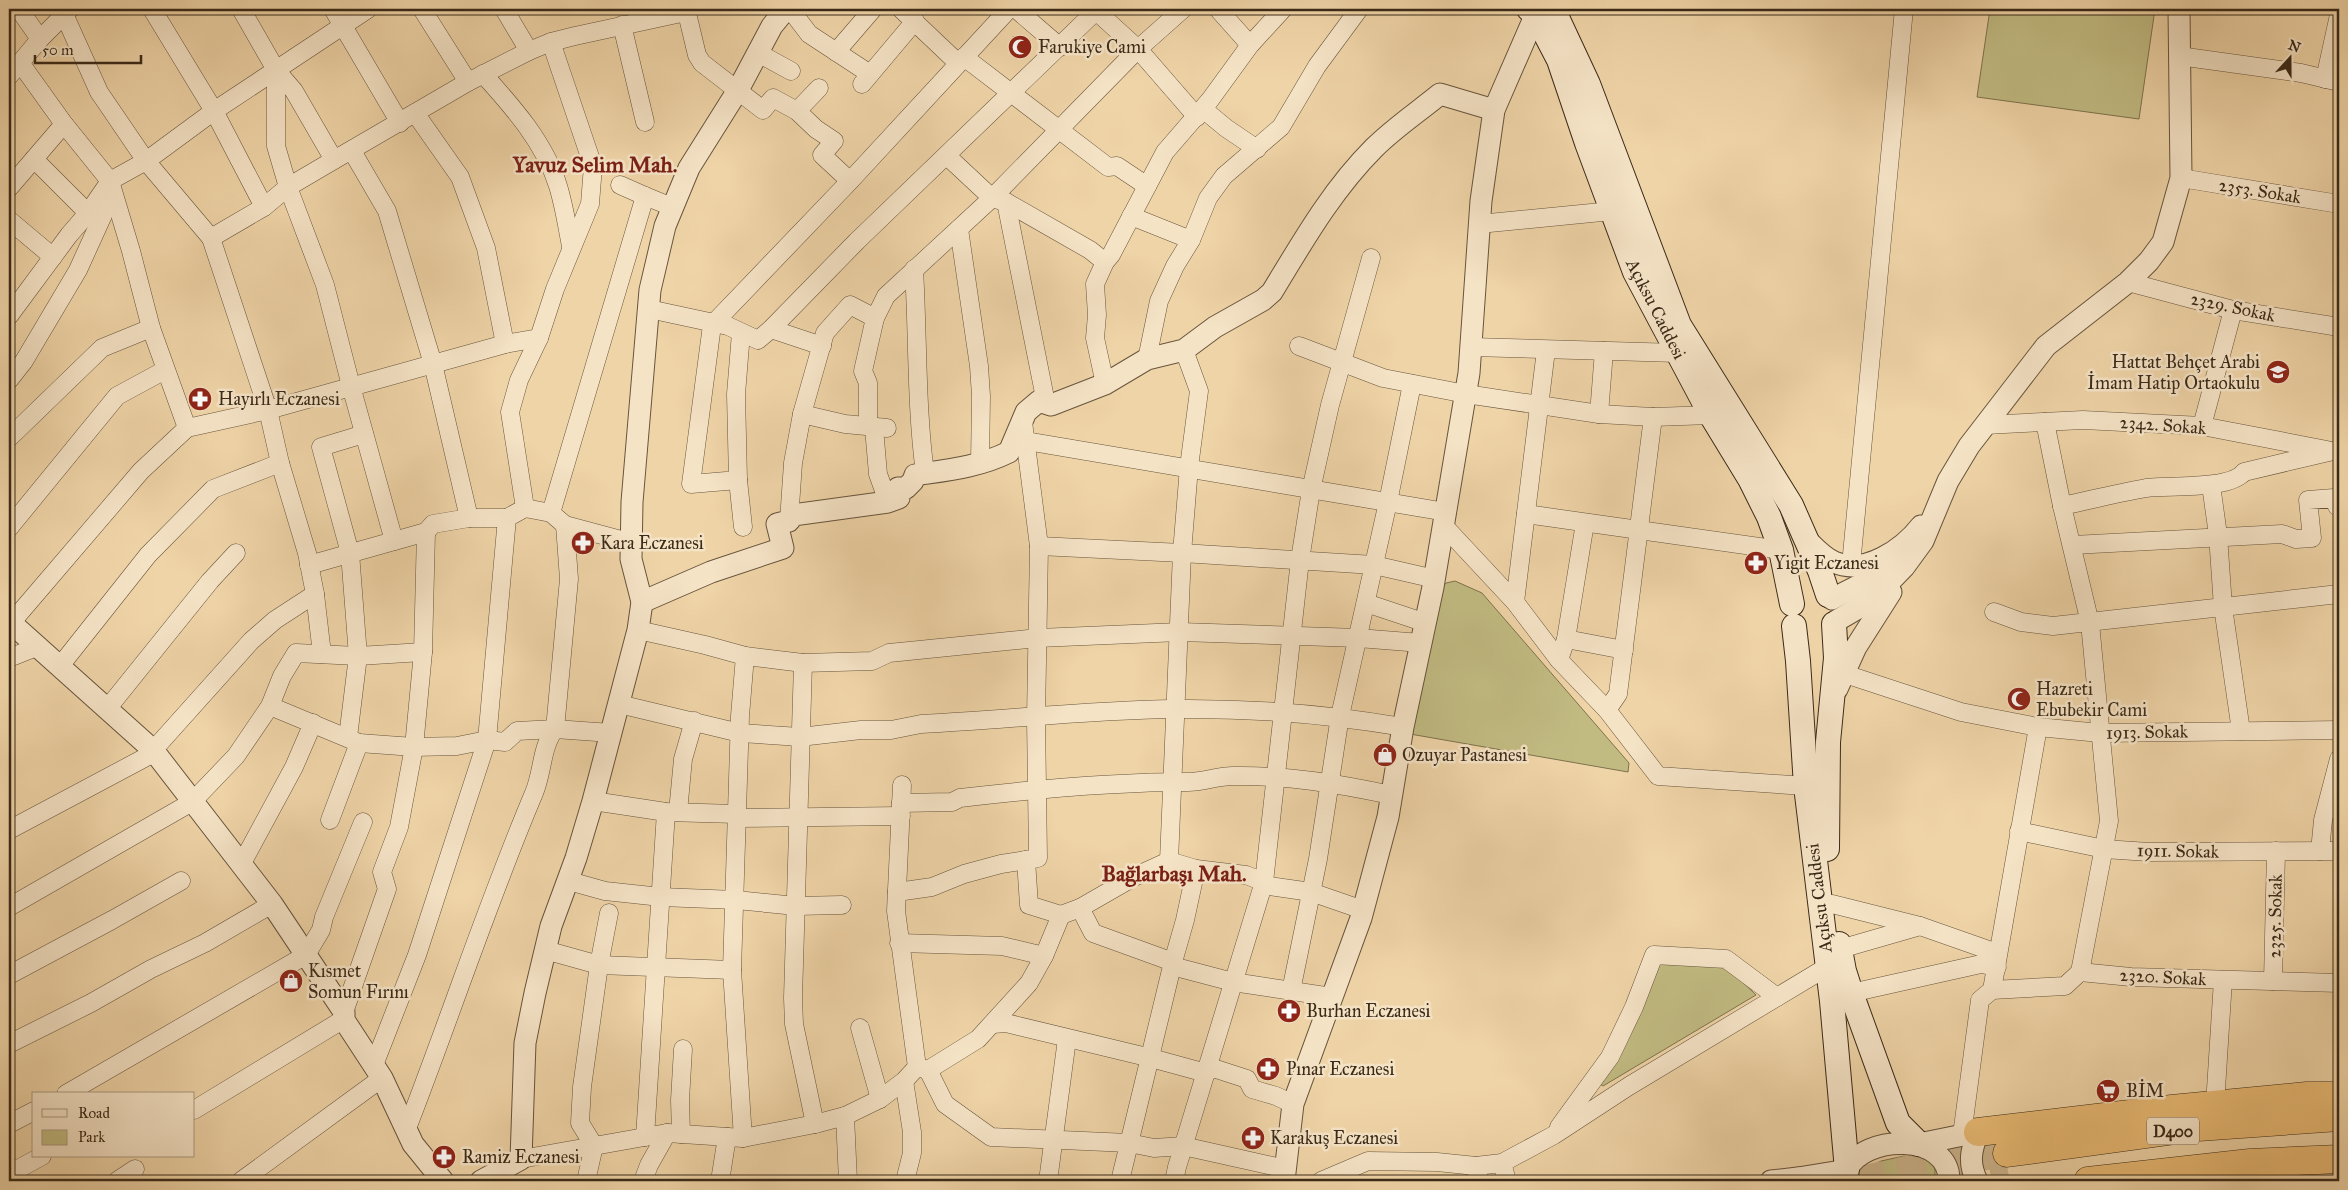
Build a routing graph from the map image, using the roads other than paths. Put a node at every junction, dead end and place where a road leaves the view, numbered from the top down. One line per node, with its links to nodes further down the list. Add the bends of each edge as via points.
1 (19, 9): 28 (street)
2 (152, 9): 48 (street)
3 (241, 9): 39 (street)
4 (333, 9): 27 (street)
5 (368, 9): 27 (street)
6 (422, 9): 42 (street)
7 (504, 9): 33 (street)
8 (786, 9): 35 (street, via 772,26)
9 (790, 9): 34 (street, via 809,34)
10 (873, 9): 34 (street)
11 (901, 9): 25 (street)
12 (1009, 9): 37 (street)
13 (1016, 9): 31 (street)
14 (1096, 9): 31 (street); 32 (street)
15 (1182, 9): 32 (street)
16 (1218, 9): 30 (street)
17 (1283, 9): 30 (street)
18 (1359, 9): 56 (street, via 1317,66 1281,127)
19 (1904, 9): 170 (street)
20 (2179, 9): 36 (street)
21 (686, 10): 26 (street); 45 (street, via 702,63)
22 (1539, 10): 47 (street); 74 (main road, Açıksu Caddesi); 157 (main road, Açıksu Caddesi, via 1591,92 1679,324 1791,505)
23 (67, 11): 28 (street); 60 (street, via 99,92)
24 (2339, 15): 43 (street)
25 (915, 21): 34 (street, via 866,79); 37 (street)
26 (622, 25): 29 (street); 52 (street)
27 (344, 26): 39 (street); 53 (street)
28 (40, 39): 38 (street)
29 (551, 42): 33 (street); 82 (street, via 593,166 590,204)
30 (1250, 45): 51 (street)
31 (1060, 47): 46 (street)
32 (1138, 49): 51 (street); 55 (street)
33 (528, 52): 42 (street)
34 (836, 52)
35 (758, 54): 40 (street); 45 (street)
36 (2179, 56): 43 (street); 62 (street)
37 (961, 60): 46 (street); 64 (street)
38 (21, 64): 41 (street); 54 (street)
39 (276, 70): 48 (street); 61 (street, via 294,91); 68 (street, via 276,146)
40 (791, 71)
41 (9, 76)
42 (475, 78): 50 (street); 82 (street, via 509,103 542,151 558,185)
43 (2332, 80)
44 (819, 88): 49 (street)
45 (738, 90): 49 (street, via 763,110 773,98); 73 (street, via 689,168)
46 (1012, 92): 55 (street); 58 (street)
47 (1494, 110): 78 (street); 102 (street, via 1440,94 1375,147 1345,182 1314,221 1272,292 1215,326)
48 (214, 111): 60 (street); 72 (street)
49 (797, 111): 64 (street, via 834,141 822,155)
50 (415, 113): 53 (street); 98 (street, via 460,177 486,248)
51 (1200, 113): 56 (street); 66 (street, via 1165,152)
52 (645, 122)
53 (400, 123): 57 (street)
54 (64, 124): 59 (street); 63 (street)
55 (1059, 130): 66 (street, via 1108,167 1117,166); 70 (street)
56 (1257, 149): 81 (street, via 1224,176 1208,198)
57 (352, 151): 61 (street); 108 (street, via 387,211)
58 (947, 156): 70 (street); 95 (street)
59 (34, 159): 67 (street); 75 (street)
60 (146, 160): 63 (street); 80 (street)
61 (334, 160): 68 (street)
62 (2181, 178): 71 (street, 2353. Sokak); 87 (street, via 2163,242)
63 (110, 181): 75 (street); 94 (street); 110 (street, via 103,215 78,270 24,362)
64 (850, 181): 92 (street)
65 (620, 185): 69 (street)
66 (1147, 186): 76 (street)
67 (9, 188)
68 (288, 188): 72 (street); 113 (street, via 325,284)
69 (645, 196): 73 (street); 144 (street)
70 (999, 200): 79 (street); 85 (street, via 1090,250); 115 (street, via 1044,393)
71 (2339, 204)
72 (264, 207): 80 (street)
73 (672, 207): 89 (street, via 650,290)
74 (1612, 211): 78 (street); 105 (main road, Açıksu Caddesi, via 1636,272)
75 (88, 213): 83 (street)
76 (1131, 216): 81 (street); 85 (street)
77 (9, 220): 83 (street)
78 (1479, 224): 101 (street)
79 (959, 229): 86 (street); 132 (street, via 979,366)
80 (211, 238): 117 (street)
81 (1191, 240): 106 (street, via 1159,301)
82 (571, 246): 97 (street)
83 (53, 257): 88 (street)
84 (1371, 258): 107 (street)
85 (1105, 262): 111 (street, via 1095,284 1097,315 1094,338)
86 (914, 269): 91 (street, via 886,296); 134 (street, via 919,428)
87 (2128, 282): 90 (street, 2329. Sokak); 123 (street, via 2046,346)
88 (12, 305)
89 (649, 309): 92 (street); 160 (street, via 638,414)
90 (2233, 310): 93 (street, 2329. Sokak); 124 (street)
91 (875, 318): 99 (street, via 850,305 826,334); 125 (street, via 863,371)
92 (712, 325): 96 (street, via 728,326); 135 (street, via 691,484)
93 (2339, 327)
94 (151, 328): 109 (street); 129 (street, via 102,348)
95 (771, 329): 96 (street, via 758,340); 99 (street)
96 (741, 333): 135 (street, via 736,394)
97 (540, 338): 98 (street); 143 (street, via 519,380 510,412)
98 (505, 344): 108 (street)
99 (822, 346): 118 (street)
100 (1299, 346): 107 (street)
101 (1471, 347): 103 (street); 114 (street)
102 (1184, 350): 106 (street); 133 (street, via 1199,391)
103 (1546, 350): 104 (street); 116 (street)
104 (1604, 351): 105 (street); 119 (street)
105 (1678, 353): 120 (main road, Açıksu Caddesi)
106 (1147, 359): 111 (street)
107 (1341, 363): 112 (street); 138 (street)
108 (433, 364): 113 (street); 146 (street)
109 (165, 370): 126 (street); 153 (street, via 117,396)
110 (9, 380)
111 (1105, 384): 115 (street, via 1052,406)
112 (1412, 384): 114 (street); 140 (street)
113 (350, 386): 117 (street); 128 (street)
114 (1466, 394): 116 (street); 148 (street)
115 (1039, 401): 127 (street, via 1026,412)
116 (1539, 405): 119 (street); 145 (street)
117 (268, 410): 126 (street); 131 (street)
118 (802, 414): 125 (street); 149 (street, via 793,464)
119 (1599, 414): 121 (street)
120 (1711, 415): 121 (street); 163 (main road, Açıksu Caddesi, via 1750,479)
121 (1653, 417): 154 (street)
122 (2045, 422): 123 (street, 2342. Sokak); 124 (street, 2342. Sokak, via 2083,420); 141 (street)
123 (1985, 425): 136 (street)
124 (2202, 426): 130 (street, 2342. Sokak)
125 (876, 427): 139 (street, via 878,474)
126 (187, 428): 182 (street, via 141,471)
127 (1024, 432): 132 (street, via 1009,452); 133 (street); 162 (street)
128 (364, 434): 159 (street); 166 (street, via 320,447)
129 (9, 438)
130 (2336, 452): 137 (street, via 2244,472 2240,477)
131 (280, 463): 168 (street); 200 (street, via 213,489 148,556)
132 (980, 464): 134 (street)
133 (1189, 467): 138 (street); 164 (street)
134 (925, 474): 139 (street, via 914,475 906,488 898,488 899,498)
135 (738, 480): 152 (street)
136 (1948, 480): 158 (street); 170 (street, via 1922,524 1902,545 1875,561)
137 (2211, 485): 141 (street, via 2148,488); 156 (street)
138 (1311, 490): 140 (street); 167 (street)
139 (888, 502): 149 (street, via 793,515)
140 (1388, 502): 148 (street); 169 (street)
141 (2062, 506): 161 (street)
142 (2339, 506): 156 (street, via 2334,498 2308,500 2312,538 2296,539 2282,534)
143 (525, 508): 144 (street); 147 (street)
144 (551, 513): 151 (street)
145 (1526, 514): 150 (street); 176 (street)
146 (469, 518): 147 (street); 155 (street, via 433,524)
147 (507, 518): 223 (street)
148 (1445, 519): 172 (street); 176 (street)
149 (789, 521): 175 (street, via 777,524 783,548 711,572)
150 (1585, 523): 154 (street); 190 (street)
151 (565, 525): 160 (street); 215 (street, via 569,579)
152 (743, 527)
153 (9, 528)
154 (1640, 530): 163 (street); 192 (street)
155 (426, 532): 159 (street); 193 (street)
156 (2218, 535): 161 (street); 178 (street)
157 (1807, 540): 170 (street, via 1823,556 1836,563); 179 (main road, Açıksu Caddesi)
158 (1923, 541): 171 (street); 179 (street, via 1902,562)
159 (394, 542): 166 (street)
160 (632, 543): 175 (street, via 632,559)
161 (2073, 544): 183 (street)
162 (1039, 546): 164 (street); 188 (street)
163 (1781, 550): 181 (main road, Açıksu Caddesi)
164 (1182, 552): 167 (street); 185 (street)
165 (236, 553): 205 (street)
166 (350, 553): 168 (street); 195 (street)
167 (1300, 560): 169 (street); 187 (street)
168 (309, 565): 173 (street)
169 (1374, 565): 172 (street); 177 (street)
170 (1851, 565)
171 (1904, 567): 179 (street, via 1872,600); 201 (street)
172 (1435, 580): 186 (street)
173 (316, 594): 194 (street); 225 (street, via 275,620 251,641)
174 (2339, 594): 178 (street)
175 (642, 602): 184 (street)
176 (1515, 602): 198 (street)
177 (1366, 603): 186 (street); 189 (street)
178 (2223, 607): 183 (street); 217 (street)
179 (1832, 610): 181 (main road, via 1821,592 1806,591 1799,595); 181 (main road, via 1830,631 1815,637 1801,633); 202 (main road, Açıksu Caddesi, via 1836,658)
180 (1994, 612): 183 (street, via 2021,622 2053,626)
181 (1793, 615): 231 (main road, Açıksu Caddesi)
182 (10, 622): 191 (street)
183 (2090, 623): 219 (street)
184 (638, 630): 196 (street); 203 (street)
185 (1180, 632): 187 (street); 188 (street); 206 (street)
186 (1423, 633): 189 (street); 213 (street)
187 (1292, 636): 189 (street); 208 (street)
188 (1038, 638): 199 (street, via 889,653 872,661); 210 (street)
189 (1358, 638): 209 (street)
190 (1566, 638): 192 (street); 198 (street)
191 (39, 646): 197 (street); 200 (street)
192 (1624, 650): 207 (street, via 1618,694)
193 (423, 652): 195 (street); 224 (street)
194 (322, 654): 195 (street); 204 (street, via 296,653)
195 (358, 656): 222 (street)
196 (745, 656): 199 (street); 218 (street)
197 (9, 658)
198 (1559, 660): 207 (street)
199 (803, 663): 221 (street)
200 (60, 666): 205 (street)
201 (1842, 673): 202 (street); 214 (street, 1913. Sokak, via 1960,712)
202 (1834, 696): 260 (main road, Açıksu Caddesi, via 1828,742 1826,834)
203 (619, 704): 211 (street); 220 (street)
204 (270, 706): 212 (street); 235 (street, via 236,756)
205 (106, 709): 225 (street)
206 (1174, 709): 208 (street); 210 (street); 228 (street)
207 (1606, 710): 231 (street, via 1658,776)
208 (1284, 712): 209 (street); 227 (street)
209 (1340, 716): 213 (street); 229 (street)
210 (1036, 718): 221 (street, via 921,724 891,730); 232 (street)
211 (694, 721): 218 (street); 237 (street)
212 (313, 723): 222 (street); 250 (street, via 294,768)
213 (1403, 727): 233 (street)
214 (2038, 727): 219 (street, 1913. Sokak); 243 (street)
215 (555, 729): 220 (street); 223 (street, via 517,731 505,742); 312 (street, via 547,740 539,782 498,879)
216 (2339, 730): 217 (street, 1913. Sokak)
217 (2241, 731): 219 (street, 1913. Sokak)
218 (740, 733): 221 (street); 238 (street)
219 (2100, 733): 244 (street, via 2109,821)
220 (611, 734): 234 (street)
221 (800, 736): 239 (street)
222 (353, 740): 224 (street); 240 (street)
223 (487, 740): 224 (street, via 457,746); 298 (street)
224 (414, 747): 290 (street, via 399,827 382,872 387,889)
225 (153, 750): 235 (street); 242 (street, via 148,756)
226 (2339, 759): 246 (street, via 2323,820)
227 (1274, 777): 228 (street, via 1230,776 1203,781); 229 (street); 254 (street)
228 (1172, 781): 232 (street); 249 (street)
229 (1331, 782): 233 (street); 256 (street)
230 (902, 785): 236 (street)
231 (1806, 786): 273 (main road, Açıksu Caddesi)
232 (1038, 789): 236 (street, via 960,798); 248 (street, via 1038,858)
233 (1391, 795): 265 (street)
234 (593, 801): 237 (street); 253 (street)
235 (192, 802): 250 (street); 263 (street)
236 (901, 810): 239 (street); 255 (street)
237 (672, 812): 238 (street); 257 (street)
238 (737, 816): 239 (street); 258 (street)
239 (799, 818): 262 (street)
240 (330, 820)
241 (363, 822): 271 (street, via 321,930)
242 (9, 830)
243 (2019, 831): 244 (street, 1911. Sokak); 274 (street)
244 (2104, 849): 245 (street, 1911. Sokak); 279 (street)
245 (2276, 851): 246 (street, 1911. Sokak); 283 (street, 2325. Sokak)
246 (2320, 851): 247 (street, 1911. Sokak)
247 (2339, 851)
248 (1026, 860): 255 (street, via 964,874 932,887); 267 (street, via 1029,905)
249 (1169, 861): 251 (street); 264 (street)
250 (241, 865): 259 (street)
251 (1196, 869): 254 (street, via 1246,875); 276 (street)
252 (181, 881): 280 (street)
253 (568, 881): 257 (street, via 605,891); 270 (street)
254 (1263, 884): 256 (street); 282 (street)
255 (897, 892): 269 (street)
256 (1311, 892): 265 (street); 286 (street)
257 (661, 897): 258 (street); 277 (street)
258 (736, 900): 262 (street); 278 (street)
259 (272, 904): 271 (street); 294 (street, via 205,944)
260 (1832, 904): 268 (street); 273 (main road, Açıksu Caddesi)
261 (842, 905): 262 (street)
262 (796, 906): 311 (street, via 794,1024)
263 (9, 907)
264 (1080, 908): 267 (street); 276 (street, via 1093,933)
265 (1363, 910): 288 (street)
266 (609, 913): 275 (street)
267 (1060, 915): 272 (street)
268 (1920, 926): 273 (street); 274 (street)
269 (899, 943): 272 (street, via 1002,946); 297 (street)
270 (545, 950): 275 (street); 325 (street, via 525,1043)
271 (306, 955): 290 (street); 301 (street)
272 (1044, 956): 291 (street, via 1029,984)
273 (1834, 958): 287 (main road, Açıksu Caddesi, via 1844,971); 289 (street); 332 (main road, Açıksu Caddesi, via 1832,1001)
274 (1997, 960): 285 (street); 287 (street)
275 (599, 964): 277 (street); 322 (street, via 580,1123)
276 (1173, 964): 282 (street); 296 (street)
277 (656, 968): 278 (street); 317 (street)
278 (732, 970): 318 (street)
279 (2080, 972): 281 (street, 2320. Sokak); 285 (street, via 2065,986)
280 (9, 976)
281 (2223, 980): 283 (street, 2320. Sokak); 305 (street)
282 (1233, 982): 286 (street); 299 (street)
283 (2273, 982): 284 (street, 2320. Sokak)
284 (2339, 983)
285 (1992, 990): 315 (street, via 1980,1000)
286 (1292, 991): 288 (street)
287 (1851, 993): 321 (main road, Açıksu Caddesi, via 1898,1123)
288 (1332, 997): 304 (street)
289 (1777, 997): 316 (street); 316 (street, via 1726,959 1654,955 1610,1057)
290 (344, 1015): 298 (street); 306 (street)
291 (993, 1024): 293 (street, via 1006,1023); 297 (street, via 978,1039)
292 (860, 1028): 303 (street)
293 (1067, 1039): 296 (street); 319 (street)
294 (9, 1044)
295 (683, 1049): 314 (street)
296 (1151, 1058): 299 (street); 320 (street)
297 (922, 1069): 300 (street); 319 (street, via 945,1104 991,1137)
298 (378, 1072): 312 (street); 336 (street)
299 (1206, 1074): 304 (street, via 1213,1068 1247,1079 1252,1089); 323 (street)
300 (904, 1081): 303 (street); 343 (street, via 912,1132 912,1153)
301 (69, 1092)
302 (2339, 1096): 305 (highway)
303 (880, 1099): 308 (street)
304 (1293, 1104): 331 (street)
305 (2215, 1105): 315 (highway)
306 (195, 1109)
307 (32, 1112): 310 (street)
308 (845, 1116): 311 (street); 342 (street)
309 (2339, 1117): 313 (highway, D400, via 2198,1127 2008,1162 2196,1143)
310 (9, 1124)
311 (815, 1124): 318 (street)
312 (406, 1131): 337 (street)
313 (2339, 1133)
314 (674, 1134): 317 (street); 318 (street); 340 (street, via 649,1165)
315 (1970, 1134): 321 (street); 351 (street, via 1971,1170)
316 (1554, 1135): 327 (street)
317 (645, 1137): 322 (street)
318 (735, 1138): 341 (street)
319 (1054, 1138): 320 (street); 344 (street)
320 (1129, 1143): 323 (street, via 1154,1148); 345 (street)
321 (1919, 1144): 332 (street, via 1876,1148 1858,1157); 350 (street, via 1941,1157)
322 (594, 1146): 325 (street); 339 (street)
323 (1183, 1146): 331 (street); 346 (street)
324 (38, 1158): 329 (street)
325 (521, 1159): 338 (street)
326 (2339, 1159): 352 (highway, via 2250,1163)
327 (1502, 1163): 330 (street); 348 (street)
328 (135, 1170): 335 (street)
329 (9, 1173): 334 (street)
330 (1478, 1174): 347 (street, via 1437,1162 1368,1161)
331 (1285, 1175)
332 (1846, 1176): 333 (street)
333 (1801, 1180): 349 (street)
334 (9, 1181)
335 (117, 1181)
336 (241, 1181)
337 (443, 1181)
338 (481, 1181)
339 (586, 1181)
340 (643, 1181)
341 (720, 1181)
342 (848, 1181)
343 (905, 1181)
344 (1048, 1181)
345 (1120, 1181)
346 (1174, 1181)
347 (1321, 1181)
348 (1507, 1181)
349 (1771, 1181)
350 (1949, 1181)
351 (1976, 1181)
352 (2088, 1181)

